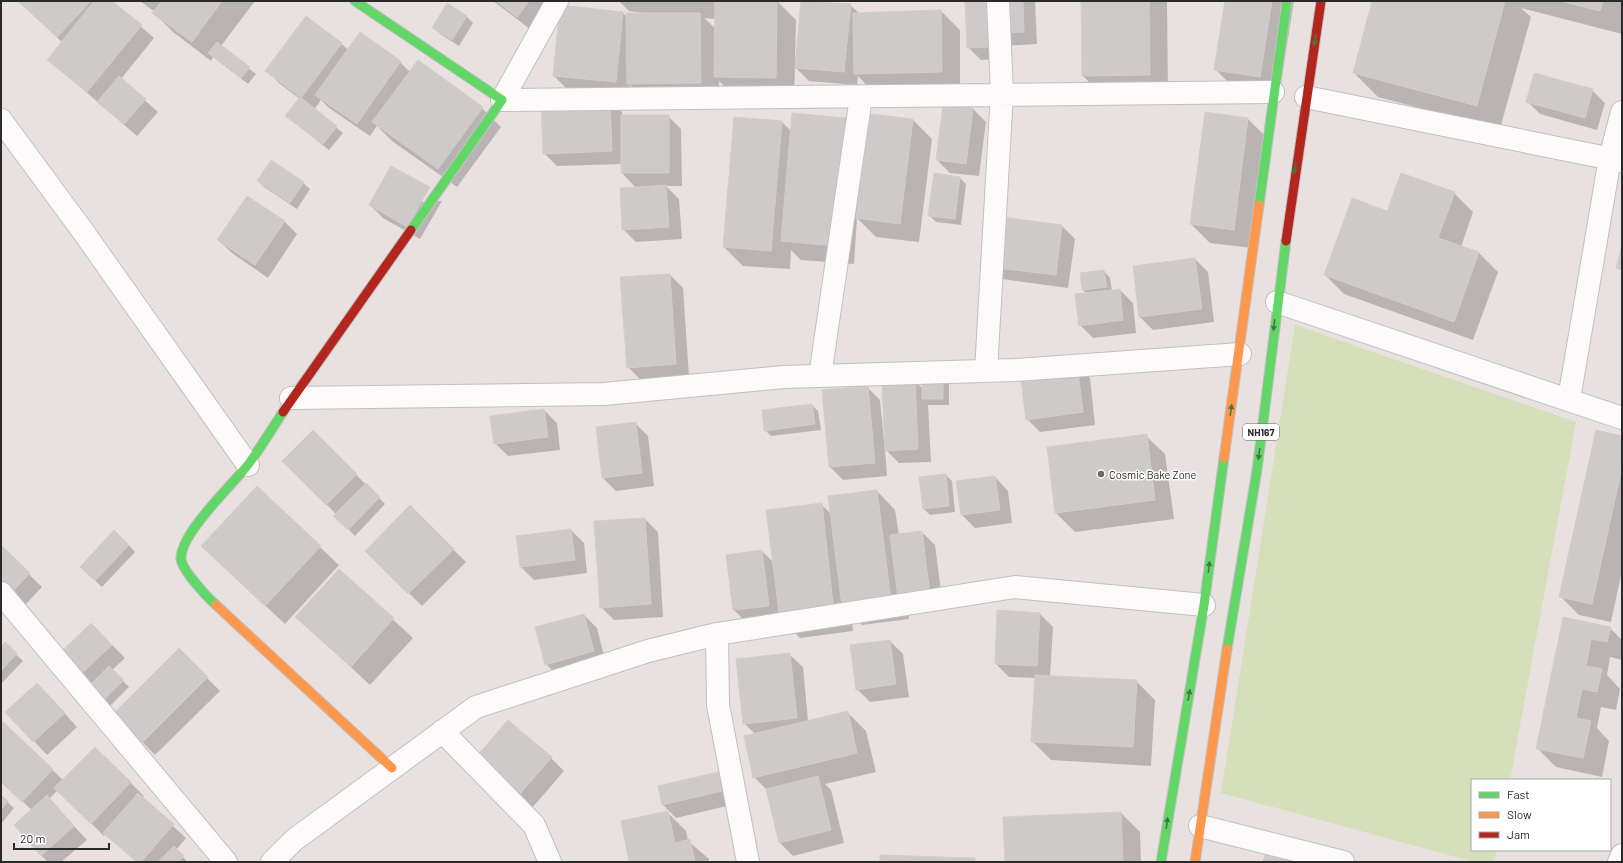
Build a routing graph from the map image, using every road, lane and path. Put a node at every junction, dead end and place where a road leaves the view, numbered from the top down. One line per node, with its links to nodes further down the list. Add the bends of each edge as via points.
1 (355, 1): 10 (main road)
2 (557, 1): 10 (street)
3 (998, 1): 7 (street)
4 (1287, 1): 6 (main road, NH167)
5 (1321, 1): 9 (main road, NH167, one-way to 9)
6 (1273, 92): 7 (street); 15 (main road, NH167)
7 (1001, 95): 8 (street); 16 (street)
8 (861, 96): 10 (street); 17 (street)
9 (1306, 97): 13 (street); 14 (main road, NH167, one-way to 14)
10 (502, 100): 18 (main road)
11 (1622, 112): 13 (street)
12 (1, 120): 21 (street)
13 (1616, 159): 19 (street)
14 (1277, 302): 19 (street); 27 (main road, NH167, one-way to 27, via 1257,470)
15 (1240, 354): 16 (street); 23 (main road, NH167, one-way to 15)
16 (986, 371): 17 (street)
17 (820, 376): 18 (street, via 604,394)
18 (292, 398): 21 (main road)
19 (1569, 399): 20 (street)
20 (1622, 418)
21 (248, 465): 26 (main road, via 192,529 181,557 182,564 207,597)
22 (1, 593): 29 (street)
23 (1204, 605): 24 (street, via 1015,587); 33 (main road, NH167, one-way to 23)
24 (717, 634): 25 (street, via 648,651 476,707); 32 (street, via 718,705)
25 (442, 731): 26 (street); 31 (street, via 534,825)
26 (392, 768): 30 (street, via 294,840)
27 (1200, 826): 34 (main road, NH167); 35 (street)
28 (1622, 854): 36 (street)
29 (226, 862)
30 (272, 862)
31 (550, 862)
32 (748, 862)
33 (1162, 862)
34 (1195, 862)
35 (1343, 862)
36 (1619, 862)

